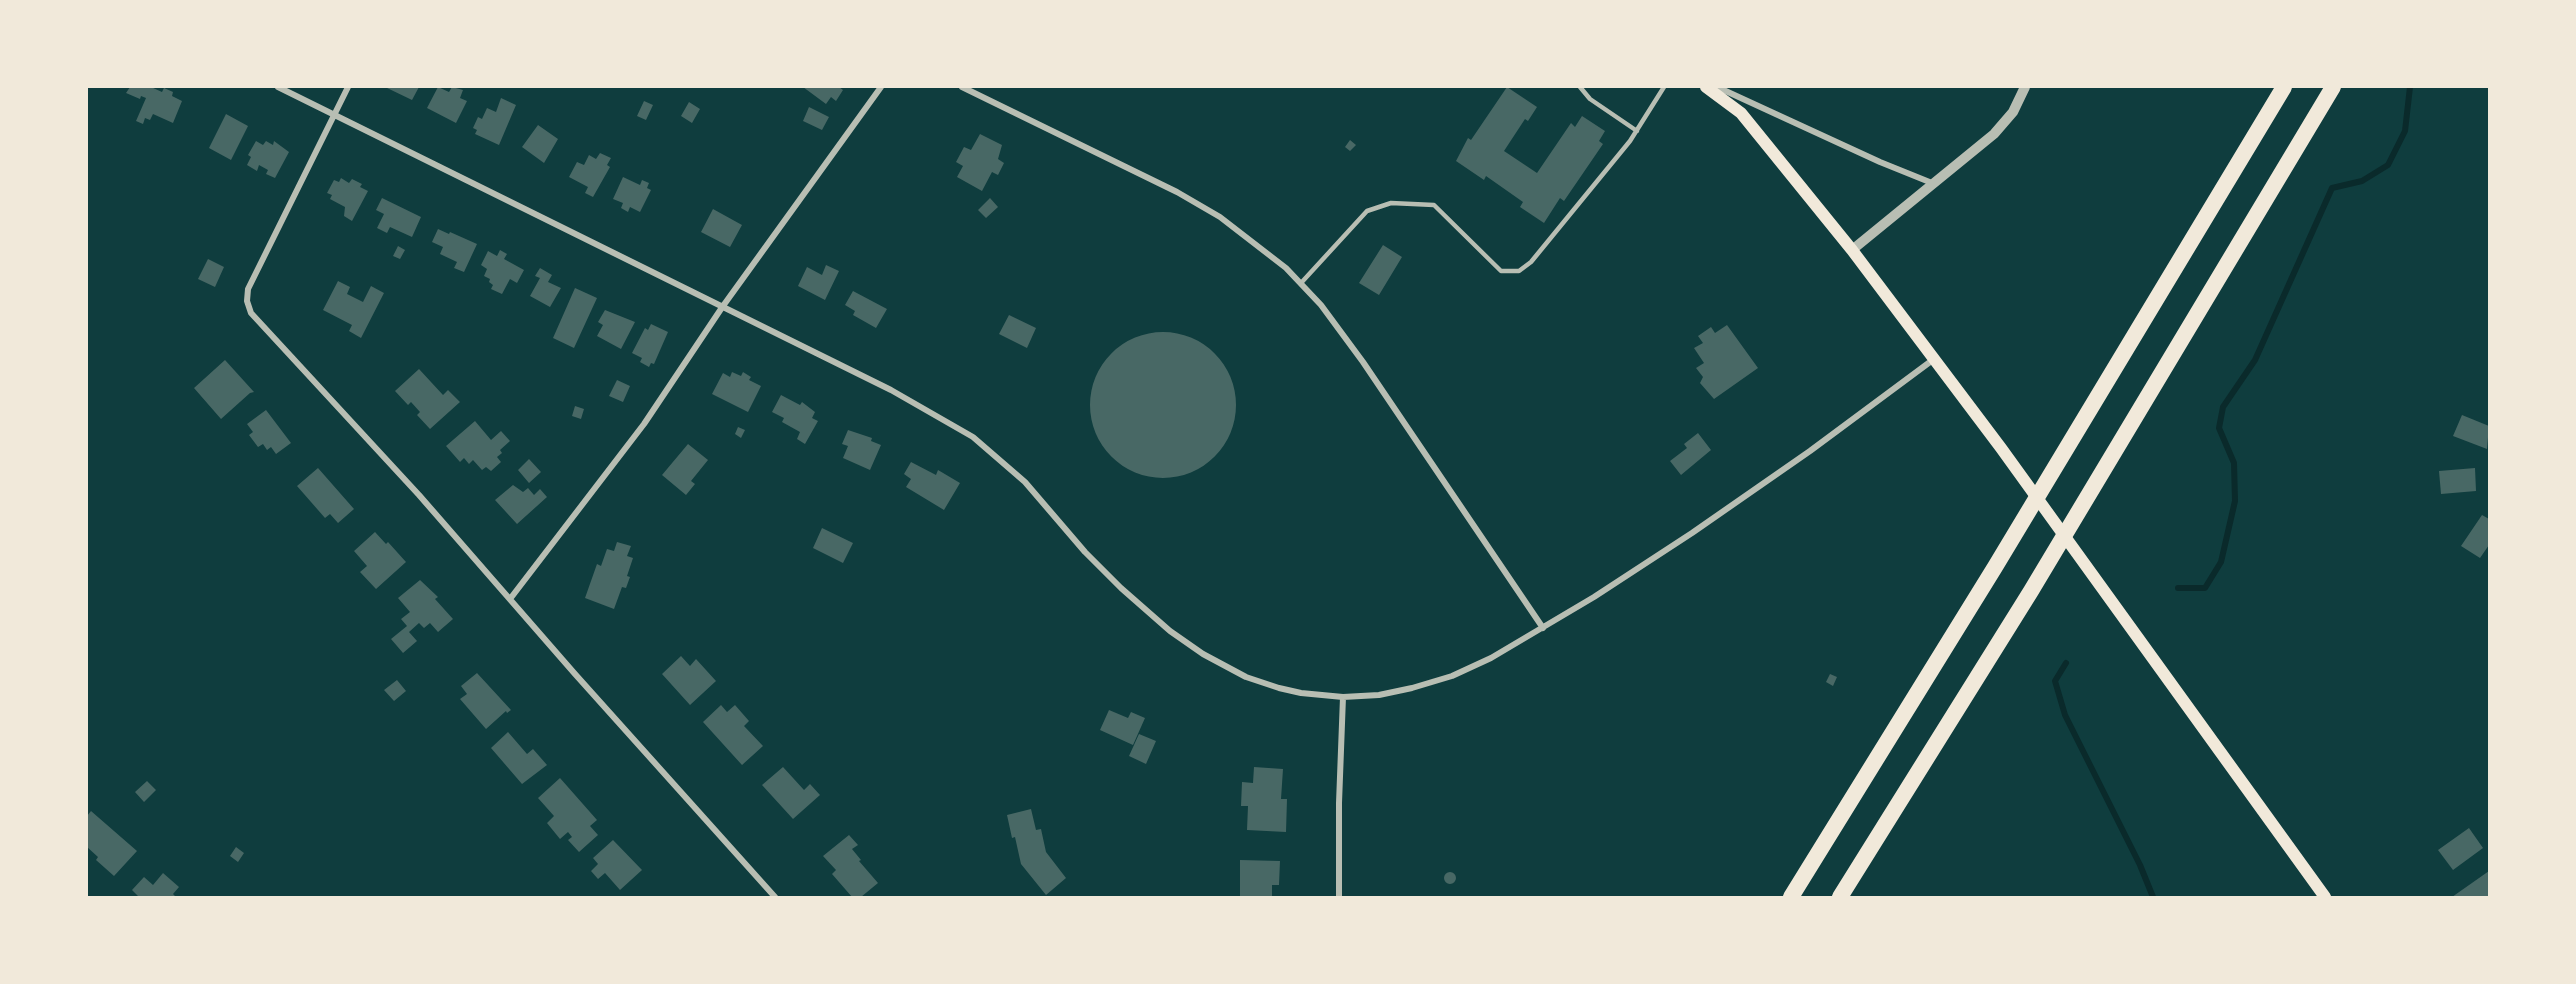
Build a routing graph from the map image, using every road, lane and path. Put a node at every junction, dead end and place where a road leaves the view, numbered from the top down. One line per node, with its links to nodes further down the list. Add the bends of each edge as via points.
1 (278, 87): 12 (street)
2 (348, 87): 12 (street)
3 (881, 87): 17 (street)
4 (962, 87): 16 (street, via 1185,196 1253,240)
5 (1580, 87): 13 (lane, via 1590,99)
6 (1664, 87): 13 (lane)
7 (1706, 87): 15 (main road, via 1741,113)
8 (1717, 87): 14 (street)
9 (2025, 87): 14 (street, via 2013,112 1994,134)
10 (2284, 87): 24 (highway)
11 (2334, 87): 25 (highway, via 2031,591)
12 (334, 115): 17 (street); 19 (street, via 248,289 247,301 255,319)
13 (1637, 131): 16 (lane, via 1531,262 1519,271 1501,271 1434,205 1391,203 1367,211)
14 (1932, 183): 15 (street)
15 (1852, 250): 18 (main road)
16 (1301, 283): 20 (street, via 1363,362)
17 (723, 306): 19 (street, via 644,424); 21 (street, via 891,390 974,437 1025,482 1121,588 1203,654 1279,688)
18 (1934, 359): 20 (street, via 1692,533); 26 (main road)
19 (510, 599): 22 (street)
20 (1542, 628): 21 (street, via 1452,676 1379,695)
21 (1343, 697): 23 (street)
22 (775, 897)
23 (1340, 897)
24 (1791, 897)
25 (1840, 897)
26 (2325, 897)

